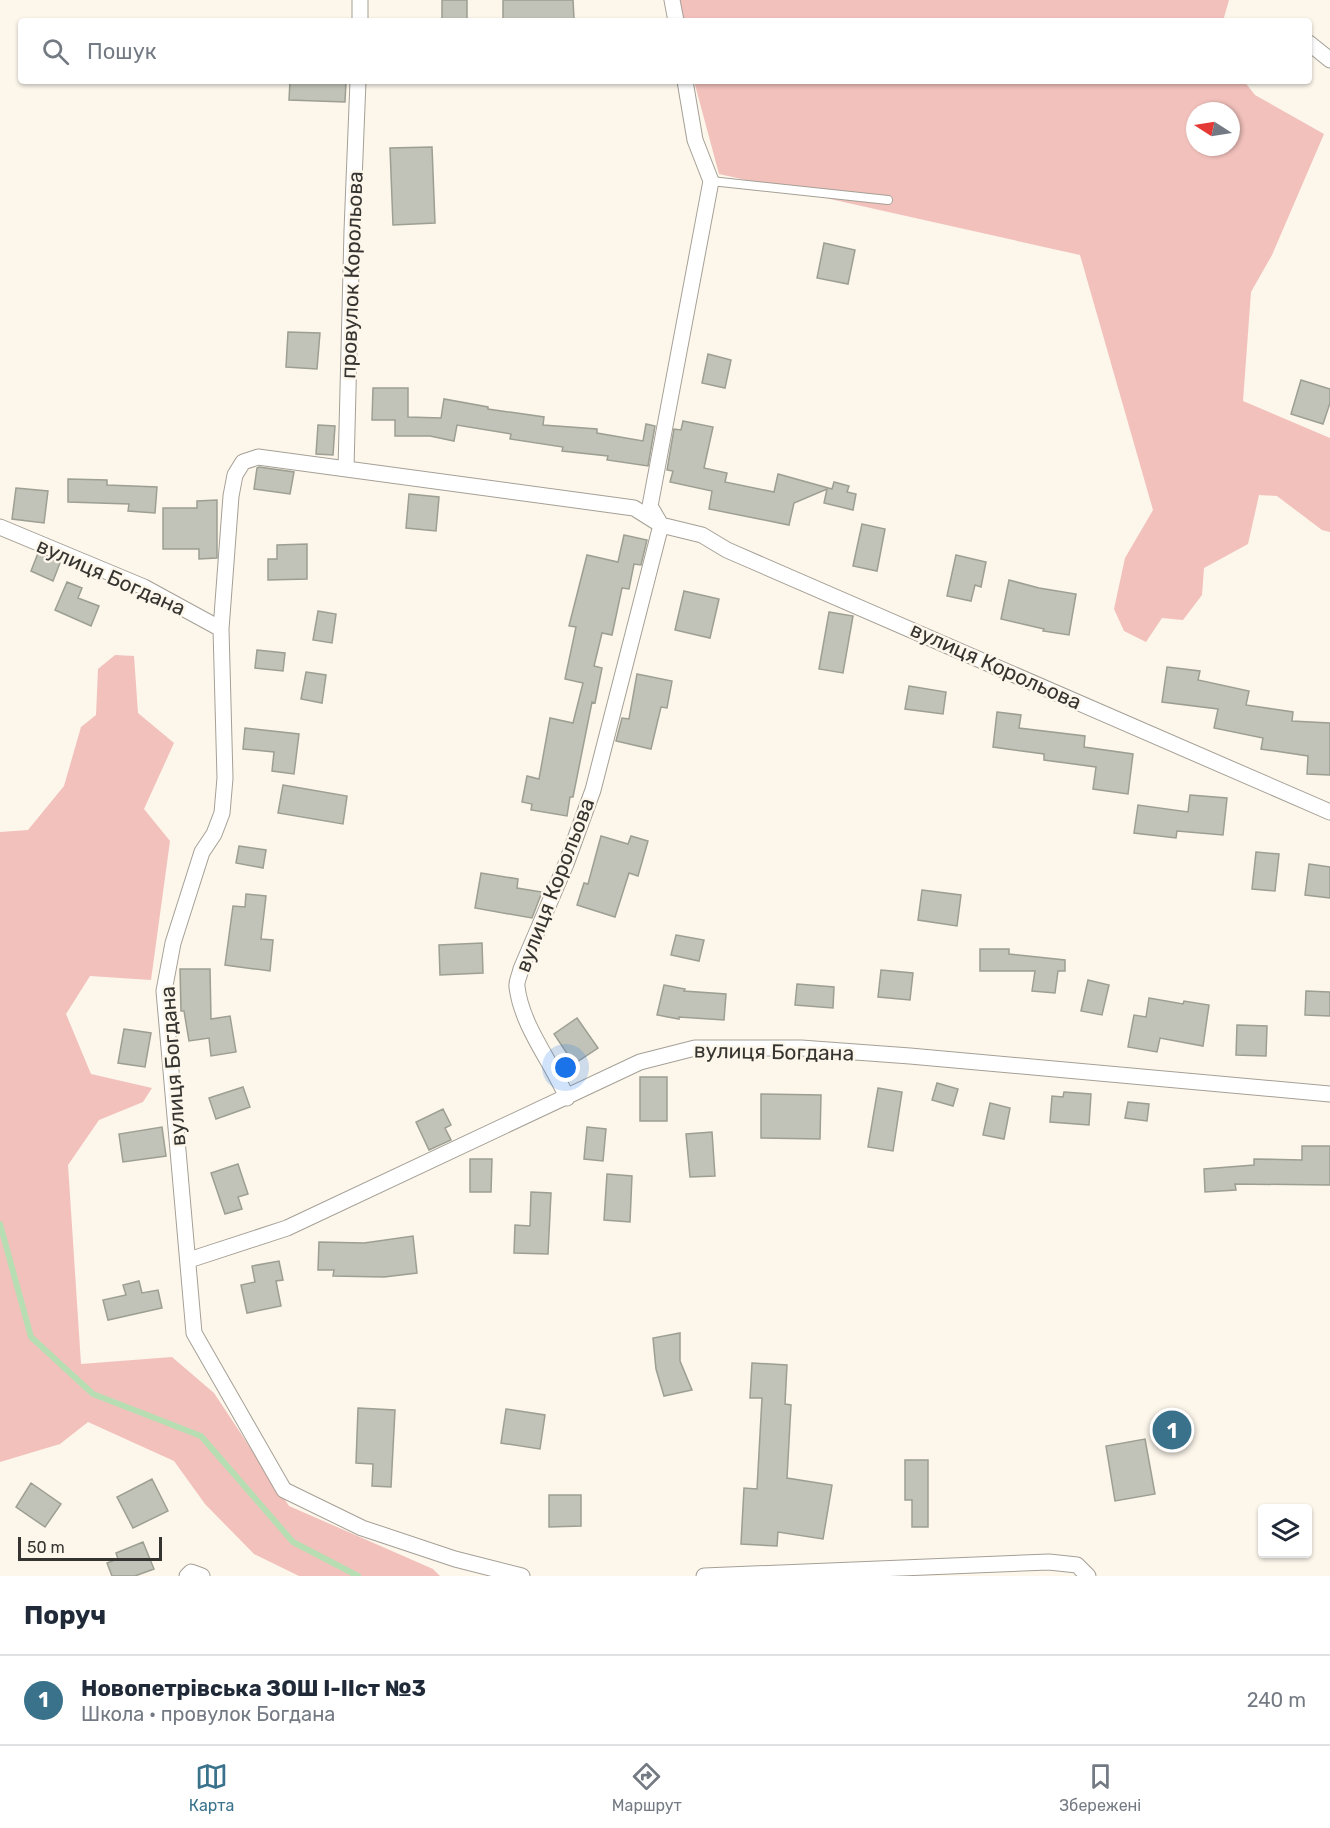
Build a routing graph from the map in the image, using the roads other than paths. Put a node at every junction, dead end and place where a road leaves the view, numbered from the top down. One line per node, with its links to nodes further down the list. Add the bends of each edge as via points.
1 (360, 0): 3 (street)
2 (672, 0): 4 (street)
3 (360, 18)
4 (675, 18)
5 (1312, 45): 6 (street)
6 (1330, 60)
7 (358, 84): 12 (street, провулок Корольова)
8 (686, 84): 9 (street, via 695,140)
9 (711, 181): 10 (lane); 13 (street, via 650,506)
10 (888, 200)
11 (276, 461): 12 (street, вулиця Корольова); 15 (street, вулиця Богдана, via 258,457 243,462 235,475)
12 (346, 469): 13 (street, вулиця Корольова, via 606,502 634,508)
13 (661, 525): 16 (street, вулиця Корольова, via 702,535 727,550); 18 (street, вулиця Корольова, via 593,790 516,985 526,1019)
14 (0, 527): 15 (street, вулиця Богдана, via 144,587)
15 (221, 629): 19 (street, вулиця Богдана, via 225,766 222,813 202,852 173,943 164,990)
16 (1330, 812)
17 (1330, 1094): 18 (street, вулиця Богдана, via 801,1048 694,1048 640,1062)
18 (567, 1098): 19 (street, вулиця Богдана, via 287,1228)
19 (189, 1260): 22 (street, вулиця Богдана, via 194,1333 284,1490 362,1528)
20 (187, 1576): 21 (street, via 191,1572)
21 (202, 1576)
22 (522, 1576)
23 (704, 1576): 24 (street, via 1050,1562 1077,1564)
24 (1088, 1576)

